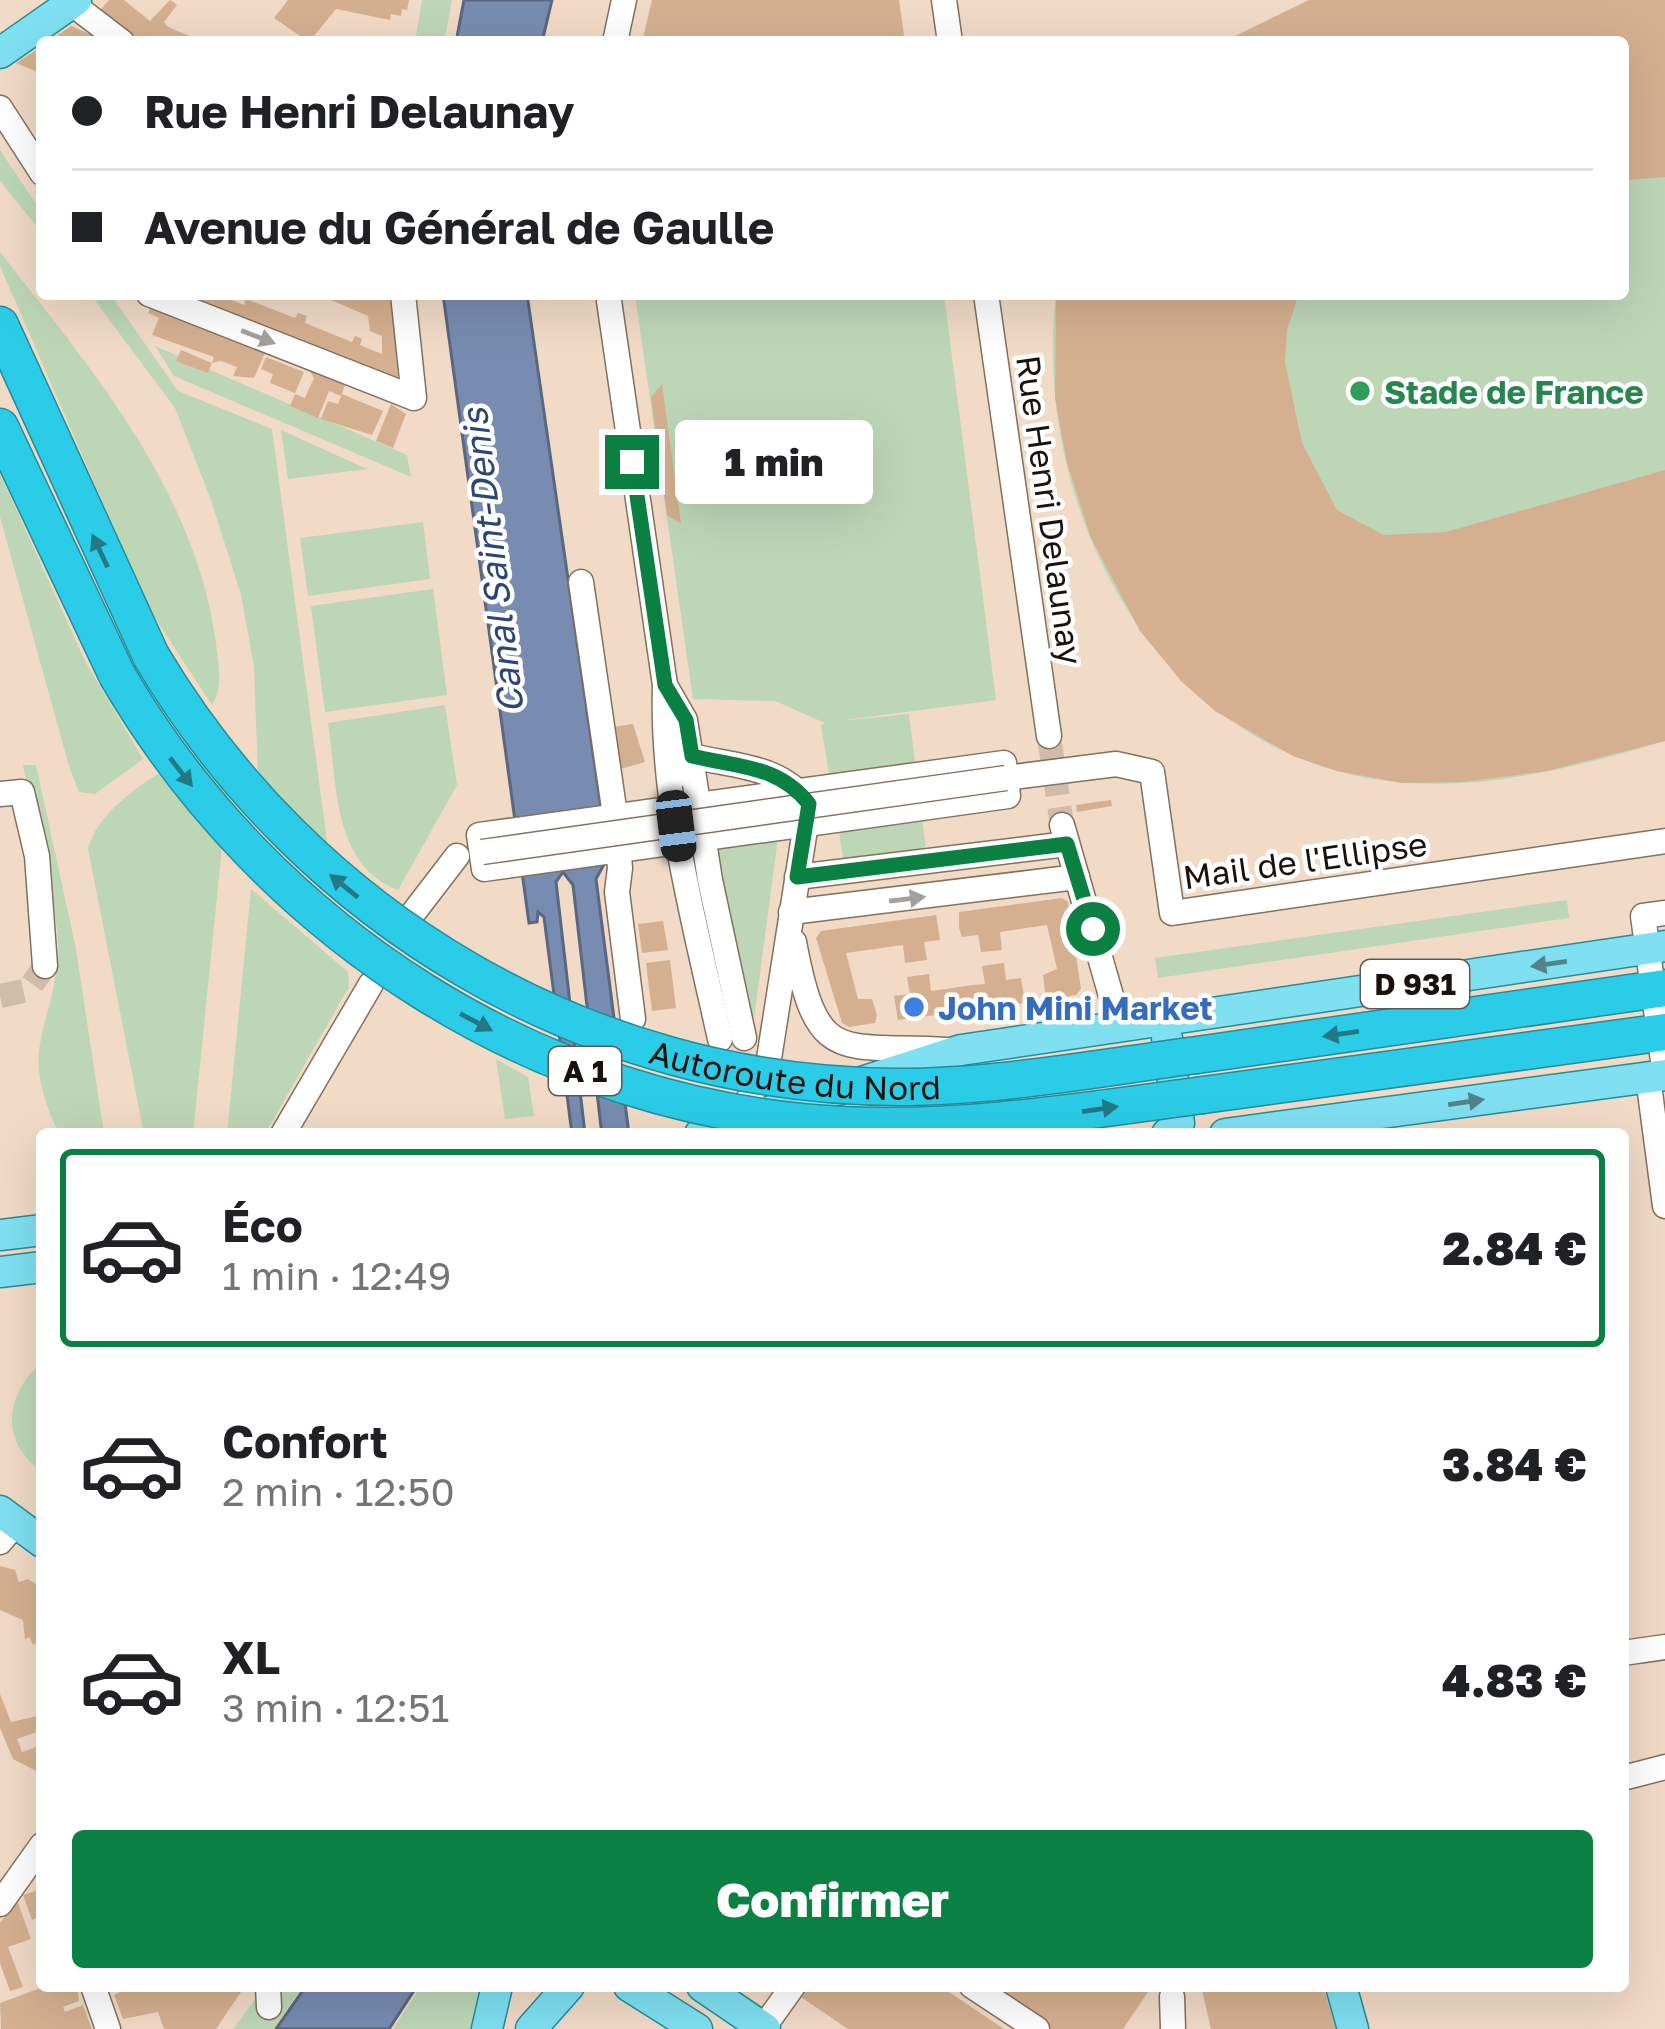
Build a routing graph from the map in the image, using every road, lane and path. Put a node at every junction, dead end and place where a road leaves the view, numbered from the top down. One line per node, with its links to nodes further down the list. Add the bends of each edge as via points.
1 (624, 0): 5 (street)
2 (944, 0): 6 (street)
3 (74, 2): 4 (street); 7 (main road)
4 (115, 36)
5 (616, 36)
6 (949, 36)
7 (0, 53)
8 (0, 108): 9 (street)
9 (36, 161)
10 (164, 300): 11 (street, one-way to 11, via 414,398)
11 (405, 300)
12 (609, 300): 17 (street)
13 (987, 300): 18 (street, Rue Henri Delaunay)
14 (0, 326): 33 (highway, Autoroute du Nord / A 1, one-way to 14, bridge, via 968,1084 845,1085 706,1066 589,1030 468,973 333,878 236,779 151,656)
15 (0, 428): 37 (highway, Autoroute du Nord / A 1, one-way to 37, bridge, via 117,675 234,837 376,962 575,1068 723,1110 836,1125 999,1121)
16 (581, 582): 23 (street)
17 (665, 685): 19 (street, via 686,720); 21 (street)
18 (1049, 736)
19 (692, 756): 20 (street); 21 (street)
20 (741, 768): 21 (street); 25 (street, via 792,782 809,804)
21 (680, 791): 23 (street); 38 (street)
22 (11, 793): 31 (street, via 37,856)
23 (614, 808): 34 (street)
24 (1664, 848): 27 (street, Mail de l'Ellipse, bridge, via 1172,913 1153,772 1116,764 469,854)
25 (797, 877): 26 (street, via 1064,834); 29 (street)
26 (1077, 877): 29 (street, one-way to 26); 36 (street)
27 (414, 912)
28 (1665, 913): 30 (street, via 1643,916)
29 (791, 918): 40 (street, via 816,1022 828,1038 865,1049); 43 (street, via 768,1065)
30 (1656, 948): 33 (street); 35 (main road, D 931, one-way to 35)
31 (45, 966)
32 (371, 984): 44 (street)
33 (1659, 989): 37 (street)
34 (633, 1019)
35 (1165, 1021): 36 (main road); 47 (main road)
36 (1120, 1027): 39 (main road)
37 (1662, 1032): 41 (street)
38 (732, 1039)
39 (1023, 1041): 40 (main road); 46 (main road)
40 (961, 1050): 43 (main road)
41 (1659, 1076): 42 (main road, one-way to 41); 49 (street)
42 (1403, 1122): 48 (main road)
43 (732, 1126): 45 (main road)
44 (287, 1128)
45 (724, 1128)
46 (1034, 1128)
47 (1174, 1128)
48 (1314, 1128)
49 (1665, 1207)
50 (36, 1231): 51 (main road)
51 (0, 1235)
52 (36, 1268): 53 (main road)
53 (0, 1272)
54 (6, 1525): 55 (main road)
55 (36, 1539)
56 (1665, 1647): 57 (street)
57 (1629, 1653)
58 (1665, 1766): 59 (street)
59 (1629, 1776)
60 (36, 1854): 61 (street)
61 (0, 1904)
62 (95, 1992): 74 (street)
63 (496, 1992): 75 (main road)
64 (564, 1992): 76 (main road)
65 (565, 1992): 77 (main road)
66 (638, 1992): 78 (main road)
67 (710, 1992): 73 (main road)
68 (789, 1992): 73 (street)
69 (981, 1992): 79 (street)
70 (1343, 1992): 81 (main road)
71 (1365, 1992): 82 (main road)
72 (1172, 1997): 80 (street)
73 (764, 2028)
74 (108, 2029)
75 (487, 2029)
76 (531, 2029)
77 (542, 2029)
78 (697, 2029)
79 (1036, 2029)
80 (1173, 2029)
81 (1354, 2029)
82 (1375, 2029)

